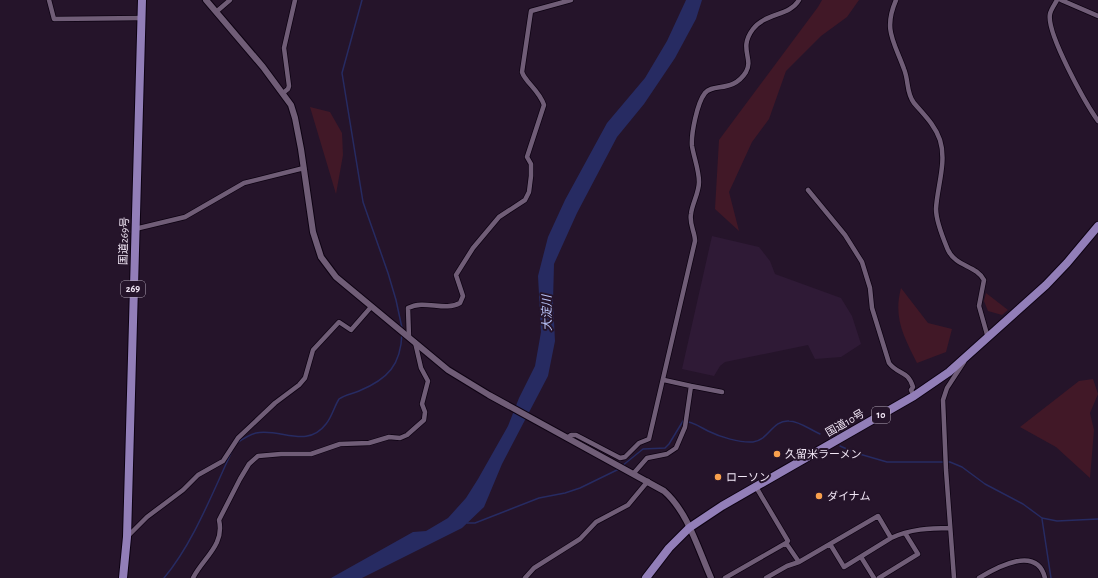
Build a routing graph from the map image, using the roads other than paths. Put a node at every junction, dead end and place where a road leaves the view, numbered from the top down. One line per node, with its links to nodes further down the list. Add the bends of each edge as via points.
1 (49, 0): 14 (street, via 54,20)
2 (142, 0): 14 (highway, 国道269号 / 269)
3 (206, 0): 12 (street)
4 (230, 0): 12 (street)
5 (295, 0): 15 (street, via 284,48 289,86)
6 (571, 0): 11 (street)
7 (799, 0): 26 (street, via 788,10 766,18 754,28 745,47 747,70 734,85 705,92 701,101 692,140 699,180 690,219 695,241)
8 (896, 0): 23 (street, via 889,23 893,45 904,69 908,93 937,132 943,151 936,217 954,260 977,271 984,280 979,306)
9 (1057, 0): 16 (street, via 1050,14 1055,39)
10 (1061, 0): 13 (street)
11 (557, 2): 22 (street, via 531,11 522,72 544,105 527,157 531,164 531,176 525,200 499,217 473,248 456,275 463,296 460,303 450,306 422,303 408,308)
12 (216, 12): 15 (street)
13 (1098, 16)
14 (142, 18): 20 (highway, 国道269号 / 269)
15 (283, 93): 17 (street, via 291,105 295,118)
16 (1098, 121)
17 (304, 168): 20 (street, via 244,183 186,217); 21 (street, via 313,232 321,257 336,277)
18 (808, 190): 29 (street, via 857,252 867,276 872,308 889,363 892,368 906,374 910,379)
19 (1098, 226): 23 (highway, 国道10号 / 10, via 1046,285)
20 (135, 229): 37 (highway, 国道269号 / 269)
21 (370, 307): 22 (street); 37 (street, via 351,330 339,322 313,350 306,378 238,438 223,461 193,479)
22 (407, 336): 24 (street)
23 (988, 338): 25 (highway, 国道10号 / 10)
24 (415, 342): 30 (street, via 448,370); 44 (street, via 421,368 428,381 422,404 424,420 400,438 389,437 369,443 340,444 311,454 258,456 249,464 219,520 217,546)
25 (966, 358): 29 (highway, 国道10号 / 10); 35 (street, via 947,388 943,400)
26 (664, 380): 27 (street); 30 (street, via 649,439 638,443 625,457 617,457 576,435)
27 (691, 386): 28 (street); 31 (street, via 685,427 676,448 667,454 647,458)
28 (722, 392)
29 (914, 396): 33 (highway, 国道10号 / 10)
30 (567, 438): 31 (street)
31 (633, 474): 32 (street)
32 (648, 481): 34 (street, via 671,497); 45 (street, via 628,505 596,522 580,539 534,568)
33 (756, 487): 34 (highway, 国道10号 / 10); 39 (street, via 788,542)
34 (689, 528): 46 (highway, 国道10号 / 10, via 668,548); 47 (street)
35 (950, 528): 36 (street, via 925,528); 52 (street)
36 (905, 533): 38 (street); 51 (street, via 918,554)
37 (127, 537): 43 (highway, 国道269号 / 269)
38 (891, 538): 40 (street, via 878,516); 41 (street)
39 (786, 543): 42 (street); 48 (street)
40 (830, 544): 41 (street, via 844,567); 42 (street)
41 (861, 557): 50 (street)
42 (799, 562): 49 (street)
43 (123, 578)
44 (193, 578)
45 (526, 578)
46 (646, 578)
47 (711, 578)
48 (725, 578)
49 (766, 578)
50 (874, 578)
51 (879, 578)
52 (954, 578)
53 (979, 578): 54 (street, via 996,568 1019,560 1029,560 1040,567)
54 (1045, 578)

